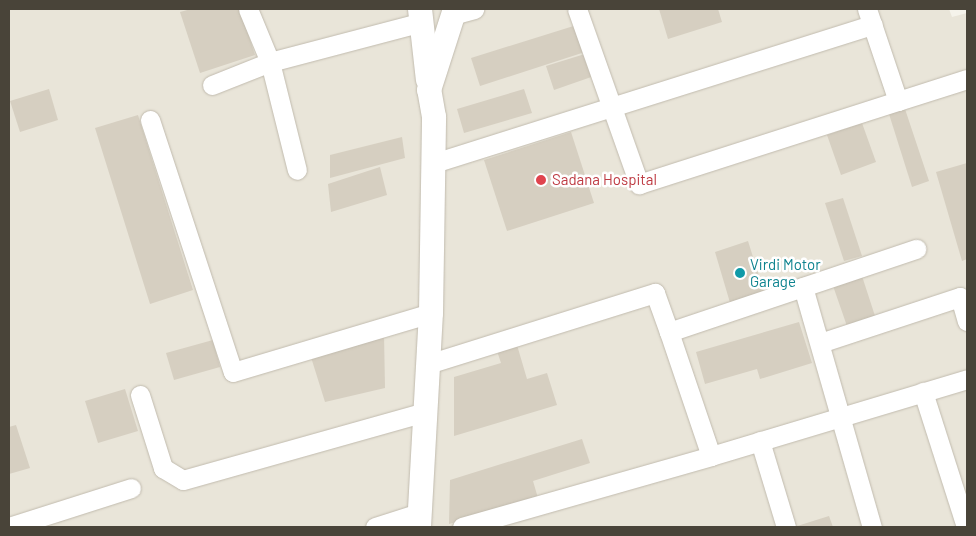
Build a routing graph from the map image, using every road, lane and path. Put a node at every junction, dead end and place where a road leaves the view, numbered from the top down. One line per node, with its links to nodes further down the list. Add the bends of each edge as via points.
1 (248, 9): 6 (street)
2 (577, 9): 11 (street)
3 (461, 11): 9 (street)
4 (421, 16): 6 (street); 9 (street)
5 (870, 17): 10 (street); 11 (street)
6 (270, 62): 8 (street); 14 (street)
7 (967, 79): 10 (street)
8 (212, 85)
9 (429, 90): 13 (street, via 434,117)
10 (898, 101): 11 (street, via 639,184)
11 (613, 106): 13 (street)
12 (150, 120): 17 (street, via 233,372)
13 (434, 163): 17 (street)
14 (297, 170)
15 (916, 249): 16 (street)
16 (803, 287): 19 (street); 20 (street)
17 (431, 313): 21 (street)
18 (967, 321): 20 (street, via 960,297)
19 (669, 332): 21 (street, via 655,293); 28 (street)
20 (820, 343): 26 (street)
21 (428, 364): 25 (street)
22 (967, 379): 23 (street)
23 (923, 392): 26 (street); 37 (street)
24 (140, 395): 25 (street, via 164,468 183,480)
25 (425, 412): 30 (street)
26 (841, 416): 27 (street); 36 (street)
27 (760, 441): 28 (street); 35 (street)
28 (711, 456): 31 (street)
29 (131, 488): 32 (street)
30 (419, 520): 33 (street)
31 (507, 521): 34 (street)
32 (9, 527)
33 (375, 527)
34 (462, 527)
35 (786, 527)
36 (872, 527)
37 (966, 527)

